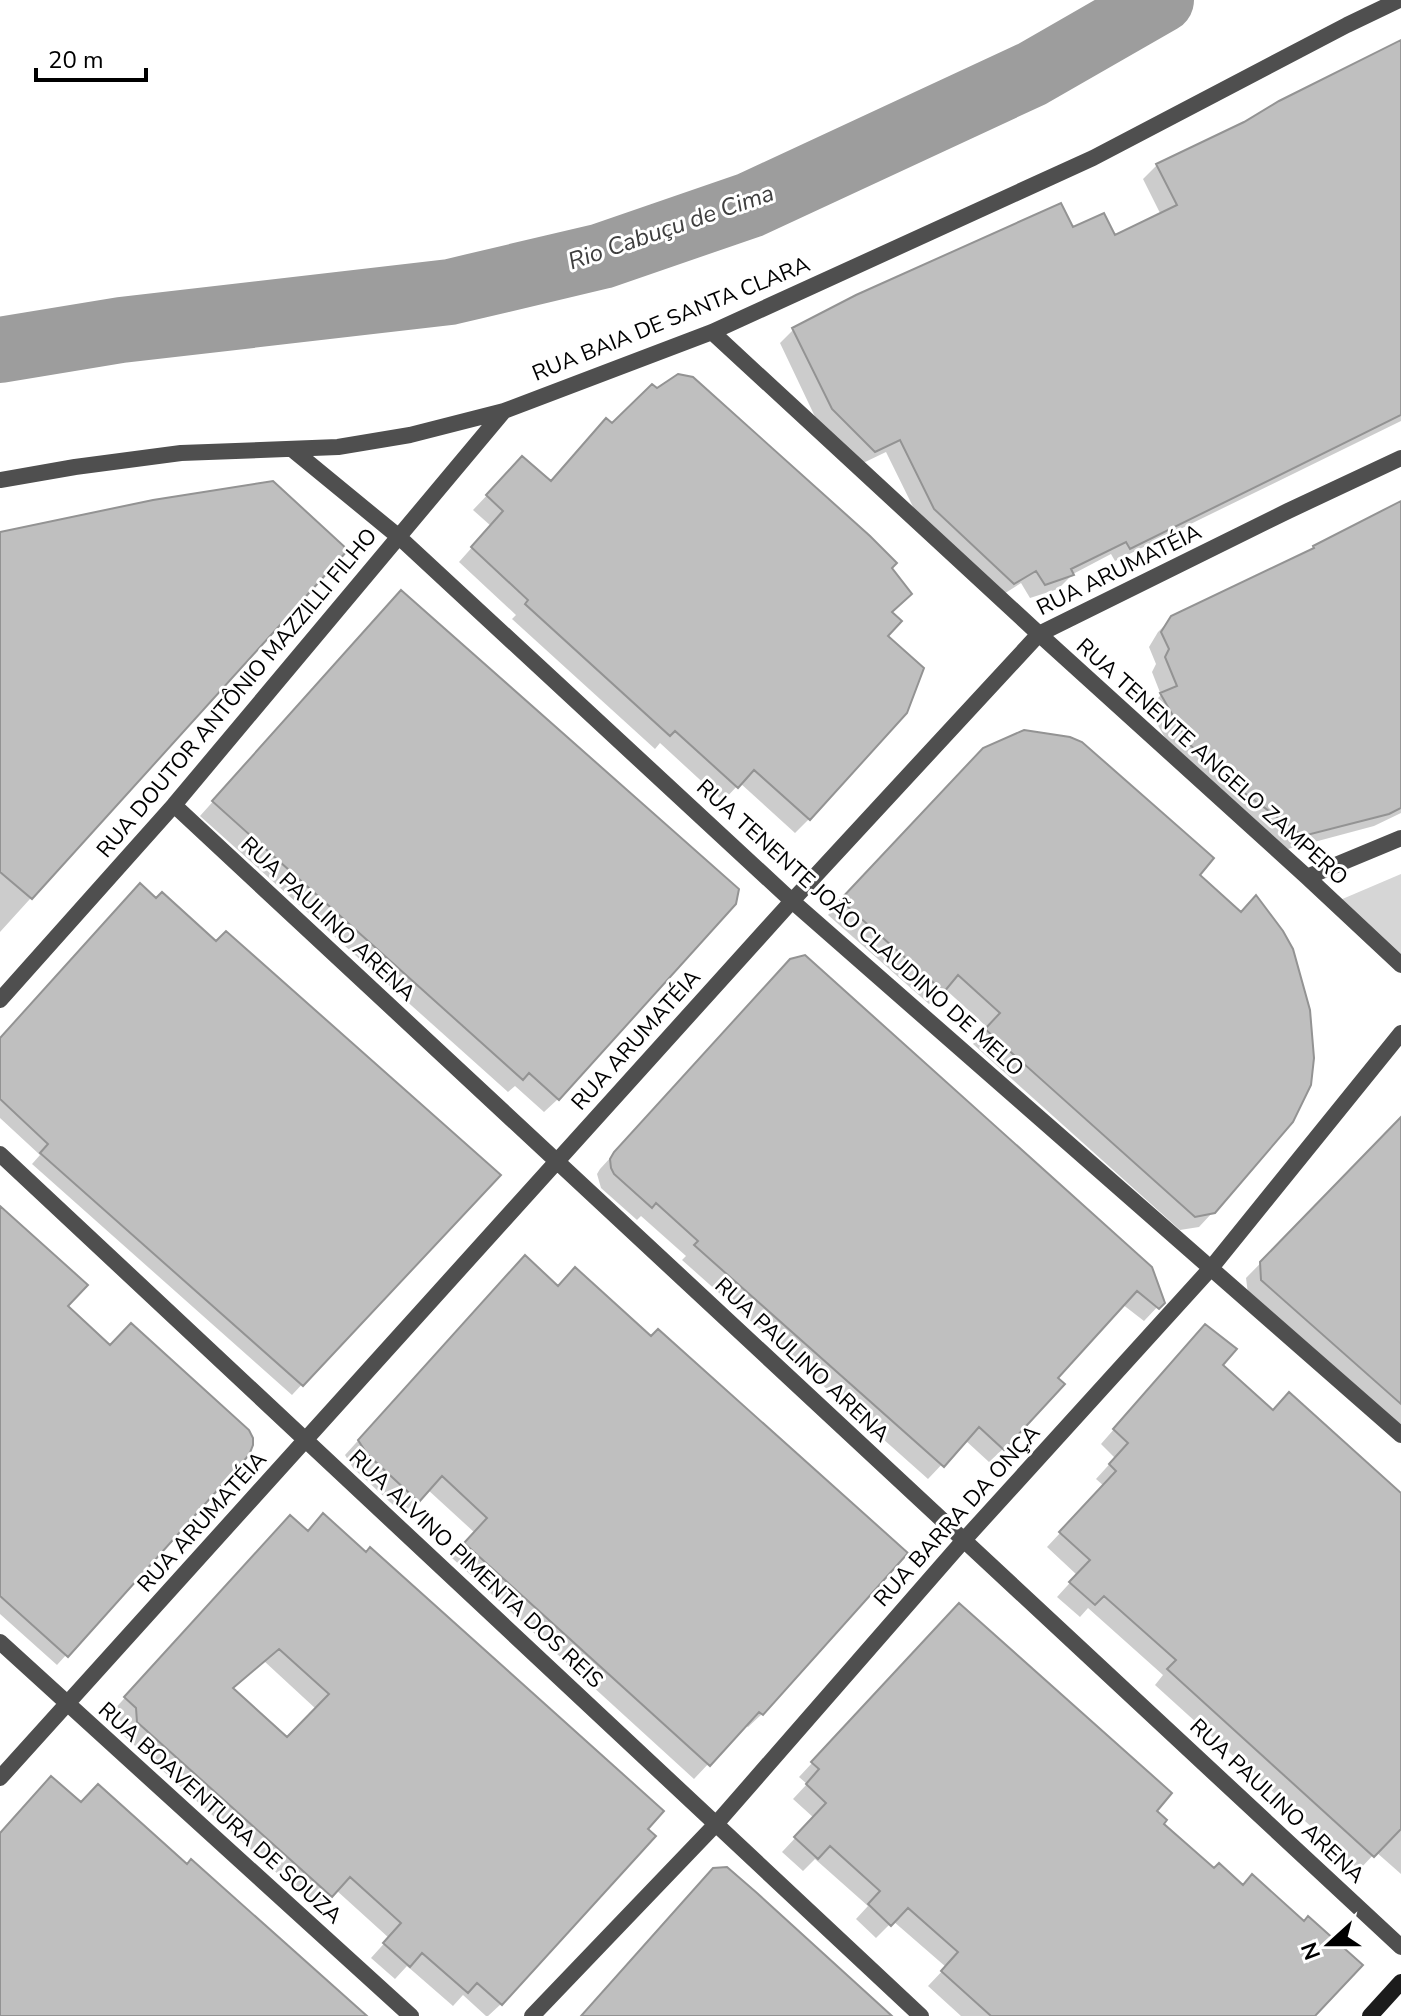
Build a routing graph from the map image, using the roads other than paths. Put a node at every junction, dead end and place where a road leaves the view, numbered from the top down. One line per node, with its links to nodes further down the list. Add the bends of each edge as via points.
1 (1399, 0): 2 (street, RUA BAIA DE SANTA CLARA, via 1093,158)
2 (712, 332): 3 (street, RUA BAIA DE SANTA CLARA); 8 (street, RUA TENENTE ANGELO ZAMPERO)
3 (504, 411): 4 (street, RUA BAIA DE SANTA CLARA, via 410,435); 7 (street, RUA DOUTOR ANTÔNIO MAZZILLI FILHO)
4 (293, 450): 6 (street, RUA BAIA DE SANTA CLARA, via 181,453); 7 (street, RUA TENENTE JOÃO CLAUDINO DE MELO)
5 (1401, 458): 8 (street, RUA ARUMATÉIA)
6 (0, 480)
7 (399, 537): 9 (street, RUA DOUTOR ANTÔNIO MAZZILLI FILHO); 12 (street, RUA TENENTE JOÃO CLAUDINO DE MELO)
8 (1039, 634): 11 (street, RUA TENENTE ANGELO ZAMPERO); 12 (street, RUA ARUMATÉIA)
9 (174, 805): 14 (street, RUA DOUTOR ANTÔNIO MAZZILLI FILHO); 17 (street, RUA PAULINO ARENA)
10 (1401, 838): 11 (street)
11 (1307, 877): 13 (street, RUA TENENTE ANGELO ZAMPERO)
12 (792, 901): 17 (street, RUA ARUMATÉIA); 18 (street, RUA TENENTE JOÃO CLAUDINO DE MELO)
13 (1401, 965)
14 (0, 1000)
15 (1401, 1033): 18 (street, RUA BARRA DA ONÇA)
16 (0, 1154): 20 (street, RUA ALVINO PIMENTA DOS REIS)
17 (557, 1161): 20 (street, RUA ARUMATÉIA); 21 (street, RUA PAULINO ARENA)
18 (1211, 1268): 19 (street, RUA TENENTE JOÃO CLAUDINO DE MELO); 21 (street, RUA BARRA DA ONÇA)
19 (1401, 1435)
20 (306, 1440): 23 (street, RUA ARUMATÉIA); 25 (street, RUA ALVINO PIMENTA DOS REIS)
21 (964, 1540): 25 (street, RUA BARRA DA ONÇA); 26 (street, RUA PAULINO ARENA)
22 (0, 1642): 23 (street, RUA BOAVENTURA DE SOUZA)
23 (68, 1703): 24 (street, RUA ARUMATÉIA); 28 (street, RUA BOAVENTURA DE SOUZA)
24 (0, 1778)
25 (716, 1824): 29 (street, RUA BARRA DA ONÇA); 30 (street, RUA ALVINO PIMENTA DOS REIS)
26 (1401, 1947)
27 (1401, 1982): 31 (main road)
28 (411, 2016)
29 (532, 2016)
30 (921, 2016)
31 (1370, 2016)

